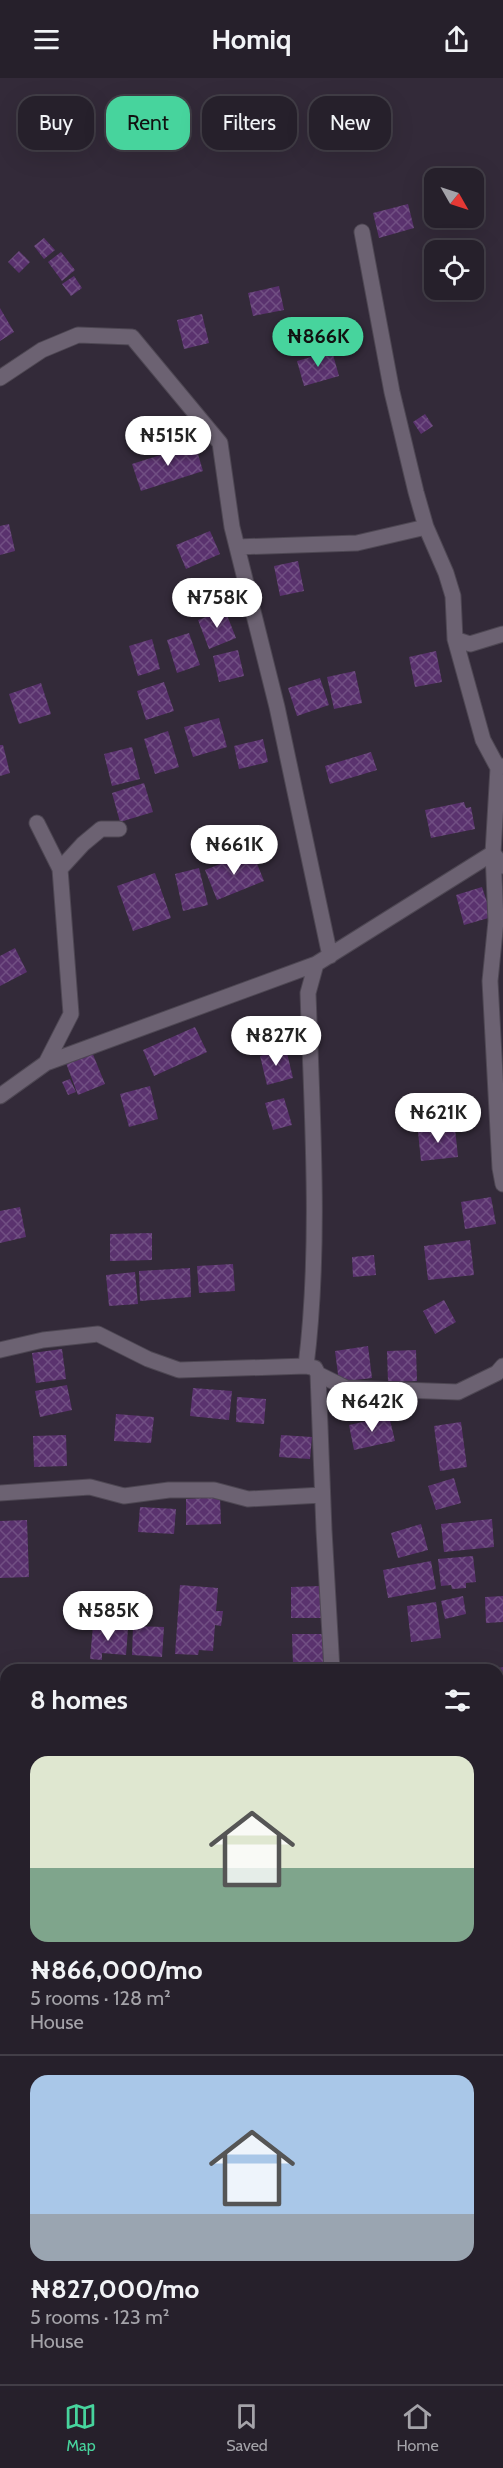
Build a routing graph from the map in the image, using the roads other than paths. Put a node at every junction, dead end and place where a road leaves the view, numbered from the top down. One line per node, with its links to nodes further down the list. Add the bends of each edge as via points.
1 (362, 232): 3 (street, via 392,392)
2 (0, 378): 4 (street, via 42,350 78,334 132,337 219,443)
3 (426, 527): 4 (street, via 357,543); 6 (street, via 453,596)
4 (237, 547): 13 (street, via 277,707)
5 (503, 634): 6 (street, via 470,644)
6 (455, 639): 7 (street, via 483,740)
7 (500, 767): 10 (street)
8 (37, 823): 12 (street)
9 (120, 829): 12 (street, via 101,829)
10 (493, 853): 11 (street); 13 (street); 17 (street, via 496,921 490,981)
11 (503, 866)
12 (60, 869): 15 (street, via 71,1014)
13 (330, 956): 14 (street)
14 (316, 964): 15 (street); 20 (street, via 308,993 314,1174)
15 (46, 1063): 16 (street)
16 (0, 1096)
17 (503, 1184)
18 (0, 1350): 20 (street, via 98,1334 179,1370)
19 (503, 1366): 20 (street, via 497,1373 458,1392 346,1388)
20 (312, 1370): 22 (street)
21 (0, 1493): 22 (street, via 90,1487 123,1496 180,1490 214,1490 248,1498)
22 (322, 1495): 23 (street)
23 (332, 1664)

